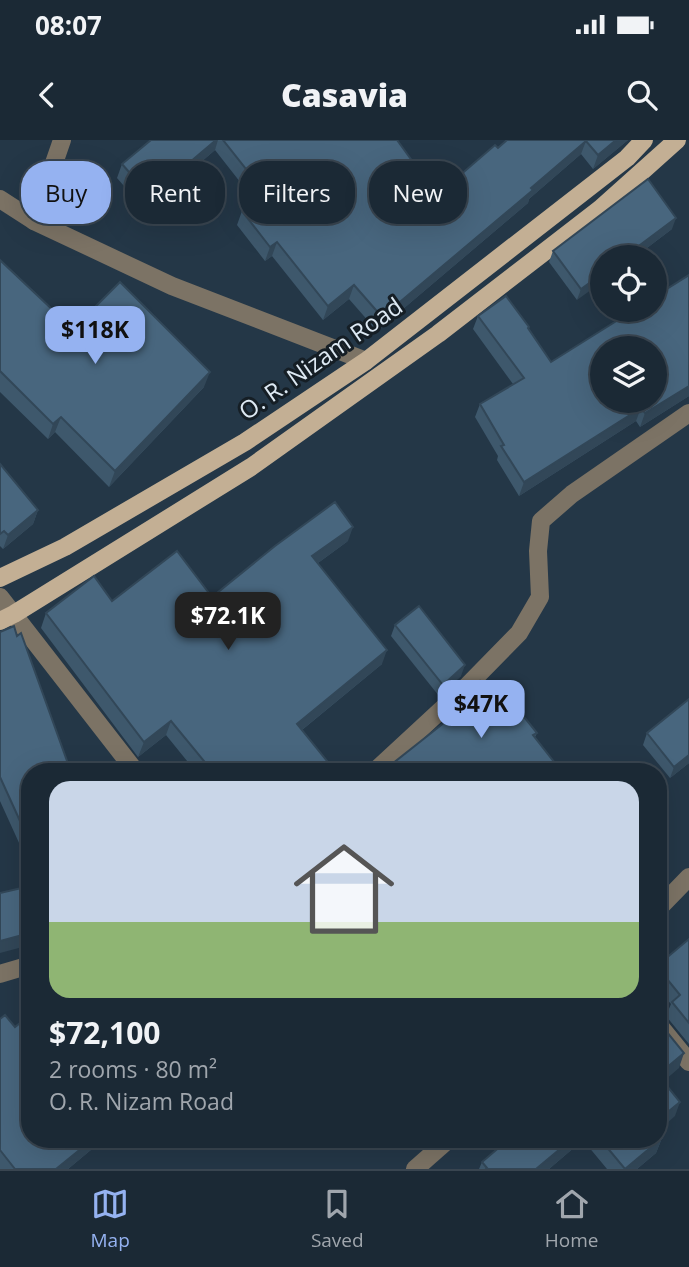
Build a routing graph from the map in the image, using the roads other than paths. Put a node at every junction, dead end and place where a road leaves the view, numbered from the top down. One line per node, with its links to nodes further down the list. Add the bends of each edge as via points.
1 (62, 140): 4 (street)
2 (644, 140): 8 (main road, O. R. Nizam Road, via 617,166)
3 (677, 140): 12 (main road, via 600,209 438,334 251,467)
4 (55, 161)
5 (0, 199): 6 (street)
6 (21, 213)
7 (40, 224): 8 (street, via 172,286)
8 (366, 360): 10 (main road, O. R. Nizam Road, via 245,442 65,547)
9 (689, 413): 14 (street, via 572,494 541,521 540,597 519,633)
10 (0, 578)
11 (0, 597): 12 (street)
12 (7, 618): 13 (street)
13 (128, 763)
14 (383, 763)
15 (689, 877): 16 (street)
16 (667, 900)
17 (21, 967): 18 (street)
18 (0, 974)
19 (667, 1035): 20 (street)
20 (689, 1062)
21 (438, 1148): 22 (street)
22 (415, 1169)

